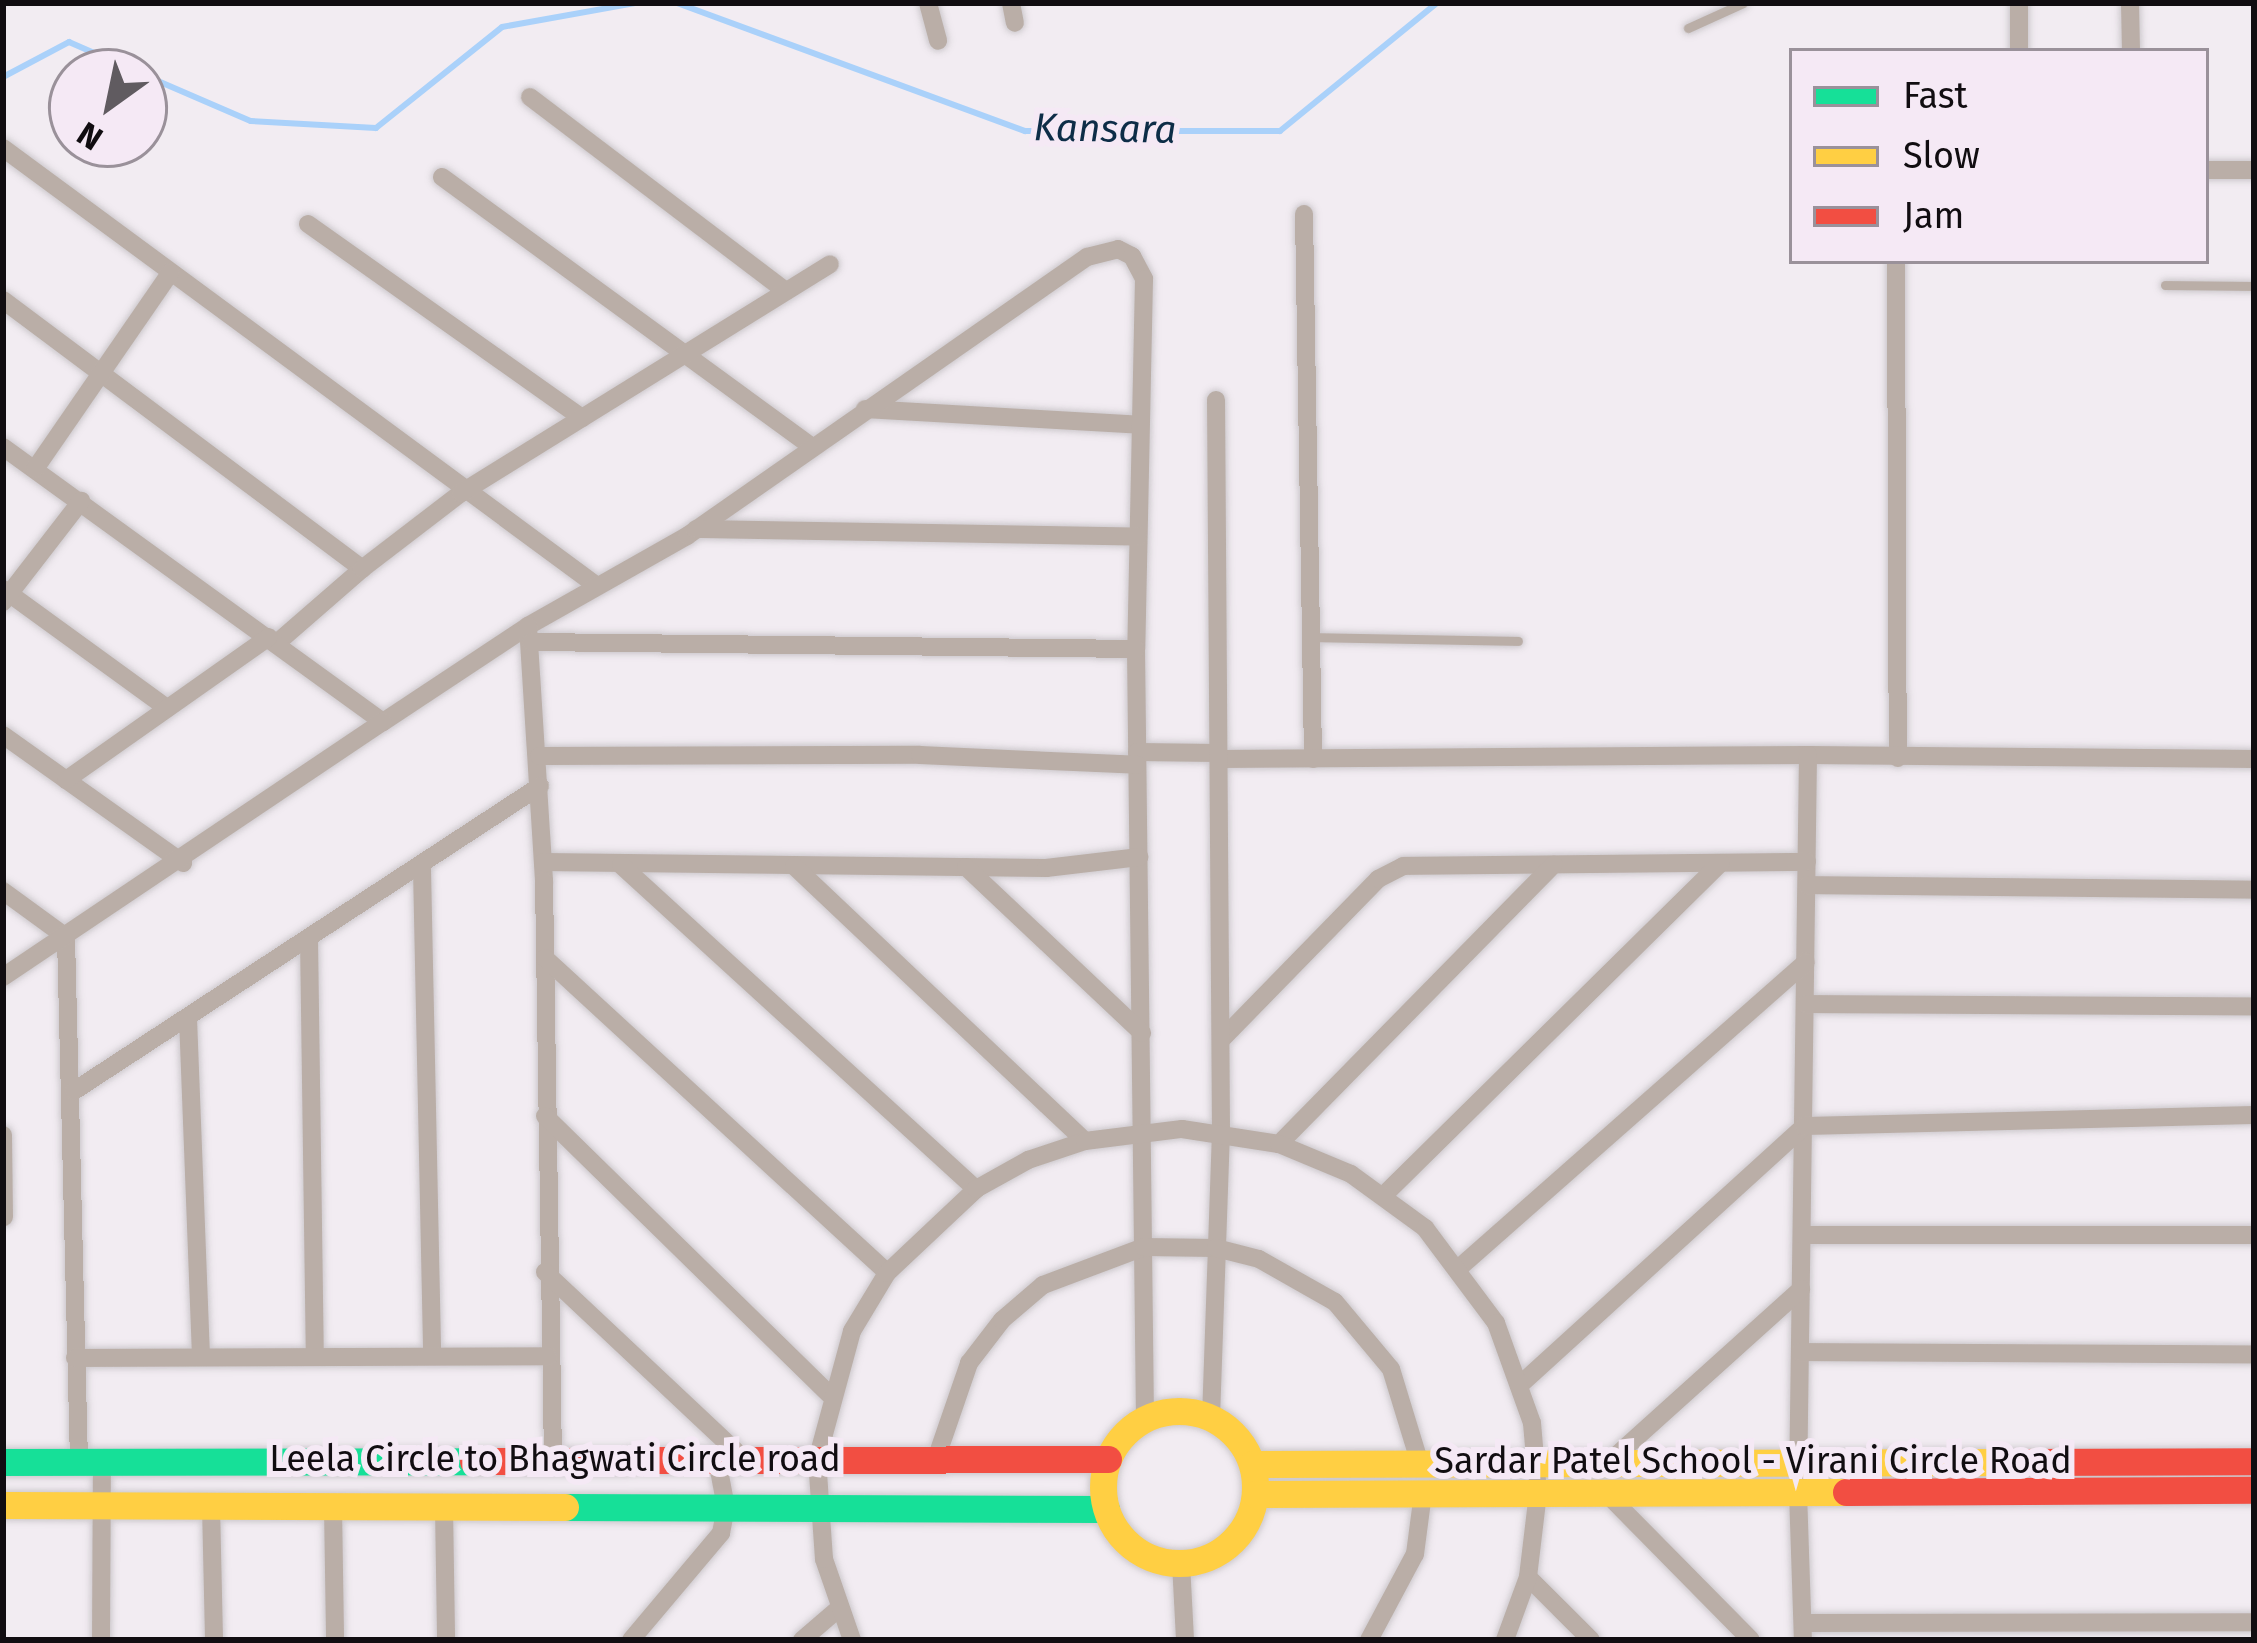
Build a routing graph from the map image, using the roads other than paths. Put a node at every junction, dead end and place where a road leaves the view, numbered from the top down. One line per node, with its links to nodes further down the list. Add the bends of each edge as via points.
1 (928, 3): 6 (street)
2 (1743, 3): 5 (lane)
3 (2019, 3): 7 (street)
4 (2130, 3): 8 (street)
5 (1688, 28)
6 (938, 41)
7 (2019, 48)
8 (2131, 48)
9 (530, 97): 21 (street)
10 (3, 148): 18 (street)
11 (2209, 170): 12 (street)
12 (2254, 170)
13 (442, 177): 23 (street)
14 (1304, 214): 40 (street)
15 (308, 224): 27 (street)
16 (830, 264): 21 (street)
17 (1896, 264): 52 (street)
18 (171, 272): 24 (street); 32 (street)
19 (2165, 285): 20 (lane)
20 (2254, 286)
21 (787, 291): 23 (street)
22 (3, 300): 24 (street)
23 (685, 354): 27 (street); 30 (street)
24 (103, 369): 31 (street); 36 (street)
25 (1216, 400): 49 (street)
26 (865, 410): 28 (street); 28 (street, via 1087,256 1118,249 1144,279); 30 (street)
27 (582, 418): 32 (street)
28 (1140, 425): 35 (street)
29 (3, 447): 31 (street)
30 (813, 448): 34 (street)
31 (35, 469): 33 (street)
32 (461, 493): 36 (street); 37 (street)
33 (81, 501): 38 (street); 41 (street)
34 (696, 529): 35 (street); 37 (street)
35 (1138, 537): 43 (street)
36 (362, 569): 41 (street)
37 (598, 586): 39 (street)
38 (5, 595): 44 (street)
39 (530, 634): 43 (street); 45 (street); 47 (street)
40 (1311, 638): 42 (lane); 51 (street)
41 (273, 640): 44 (street); 45 (street)
42 (1518, 640)
43 (1136, 649): 50 (street)
44 (167, 708): 54 (street)
45 (383, 722): 60 (street)
46 (3, 735): 54 (street)
47 (539, 755): 50 (street); 55 (street)
48 (1808, 755): 51 (street); 52 (street); 59 (street)
49 (1218, 756): 50 (street); 51 (street); 78 (street)
50 (1137, 758): 56 (street)
51 (1313, 758)
52 (1898, 758): 53 (street)
53 (2254, 759)
54 (66, 780): 60 (street)
55 (540, 786): 57 (street); 65 (street)
56 (1139, 857): 64 (street); 77 (street)
57 (543, 862): 61 (street); 71 (street)
58 (1721, 862): 59 (street); 62 (street); 89 (street)
59 (1807, 862): 66 (street)
60 (183, 863): 69 (street)
61 (621, 865): 63 (street); 88 (street)
62 (1554, 865): 78 (street, via 1391,869); 87 (street)
63 (794, 866): 64 (street); 86 (street)
64 (966, 867): 77 (street)
65 (422, 869): 70 (street); 101 (street)
66 (1807, 885): 67 (street); 72 (street)
67 (2254, 890)
68 (3, 891): 69 (street)
69 (66, 937): 73 (street); 79 (street)
70 (309, 938): 76 (street); 104 (street)
71 (545, 958): 81 (street); 97 (street)
72 (1806, 962): 74 (street); 95 (street)
73 (3, 977)
74 (1805, 1004): 75 (street); 82 (street)
75 (2254, 1006)
76 (188, 1018): 79 (street); 103 (street)
77 (1142, 1033): 83 (street)
78 (1221, 1040): 84 (street)
79 (74, 1090): 105 (street)
80 (2254, 1115): 82 (street)
81 (545, 1116): 96 (street); 107 (street)
82 (1804, 1126): 91 (street); 106 (street)
83 (1144, 1130): 84 (street); 86 (street); 93 (street)
84 (1221, 1132): 87 (street); 94 (street)
85 (3, 1135): 90 (street)
86 (1084, 1141): 88 (street)
87 (1279, 1144): 89 (street)
88 (976, 1189): 97 (street)
89 (1384, 1195): 95 (street)
90 (4, 1217)
91 (1802, 1235): 92 (street); 98 (street)
92 (2254, 1235)
93 (1144, 1247): 94 (street); 108 (street); 113 (street, via 1059,1277 1002,1320 969,1363)
94 (1216, 1248): 109 (street); 123 (street, via 1299,1277 1366,1333 1409,1408)
95 (1460, 1268): 106 (street)
96 (545, 1272): 102 (street); 111 (street)
97 (887, 1273): 107 (street, via 852,1331)
98 (1801, 1289): 99 (street); 121 (street)
99 (1800, 1352): 100 (street); 119 (street)
100 (2254, 1354)
101 (432, 1356): 102 (street); 104 (street)
102 (548, 1356): 115 (street)
103 (200, 1357): 104 (street); 105 (street)
104 (315, 1357)
105 (75, 1358): 118 (street)
106 (1522, 1383): 120 (street)
107 (829, 1394): 112 (street)
108 (1145, 1418): 109 (street); 110 (street)
109 (1211, 1418): 122 (street)
110 (1108, 1459): 113 (street, Leela Circle to Bhagwati Circle road); 138 (street)
111 (732, 1460): 112 (street, Leela Circle to Bhagwati Circle road); 115 (street, Leela Circle to Bhagwati Circle road); 136 (street)
112 (817, 1460): 113 (street, Leela Circle to Bhagwati Circle road); 137 (street)
113 (936, 1460)
114 (2254, 1460): 116 (street, Sardar Patel School - Virani Circle Road)
115 (553, 1461): 118 (street, Leela Circle to Bhagwati Circle road)
116 (2017, 1461): 119 (street, Sardar Patel School - Virani Circle Road); 125 (street)
117 (3, 1462): 118 (street, Leela Circle to Bhagwati Circle road)
118 (91, 1462): 132 (street)
119 (1798, 1462): 121 (street, Sardar Patel School - Virani Circle Road); 126 (street)
120 (1537, 1463): 121 (street, Sardar Patel School - Virani Circle Road); 123 (street, Sardar Patel School - Virani Circle Road); 128 (street)
121 (1608, 1463)
122 (1252, 1464): 123 (street, Sardar Patel School - Virani Circle Road); 130 (street)
123 (1420, 1464)
124 (2254, 1490): 125 (street)
125 (2017, 1491): 126 (street)
126 (1798, 1492): 129 (street); 143 (street)
127 (1423, 1493): 128 (street); 130 (street); 153 (street, via 1414,1554)
128 (1538, 1493): 129 (street); 140 (street)
129 (1606, 1493): 156 (street)
130 (1256, 1494): 139 (street, via 1223,1550)
131 (3, 1505): 132 (street, Leela Circle to Bhagwati Circle road)
132 (101, 1506): 133 (street, Leela Circle to Bhagwati Circle road); 145 (street)
133 (211, 1506): 134 (street, Leela Circle to Bhagwati Circle road); 146 (street)
134 (333, 1507): 135 (street, Leela Circle to Bhagwati Circle road); 147 (street)
135 (444, 1507): 136 (street, Leela Circle to Bhagwati Circle road); 148 (street)
136 (726, 1508): 137 (street, Leela Circle to Bhagwati Circle road); 149 (street, via 714,1548)
137 (817, 1508): 138 (street, Leela Circle to Bhagwati Circle road); 141 (street)
138 (1106, 1509): 139 (street, via 1126,1542)
139 (1181, 1563): 152 (street)
140 (1528, 1577): 154 (street); 155 (street)
141 (838, 1609): 150 (street); 151 (street)
142 (2254, 1622): 144 (street)
143 (1803, 1631): 144 (street)
144 (2226, 1631)
145 (101, 1640)
146 (214, 1640)
147 (335, 1640)
148 (446, 1640)
149 (631, 1640)
150 (802, 1640)
151 (851, 1640)
152 (1185, 1640)
153 (1369, 1640)
154 (1505, 1640)
155 (1591, 1640)
156 (1751, 1640)

